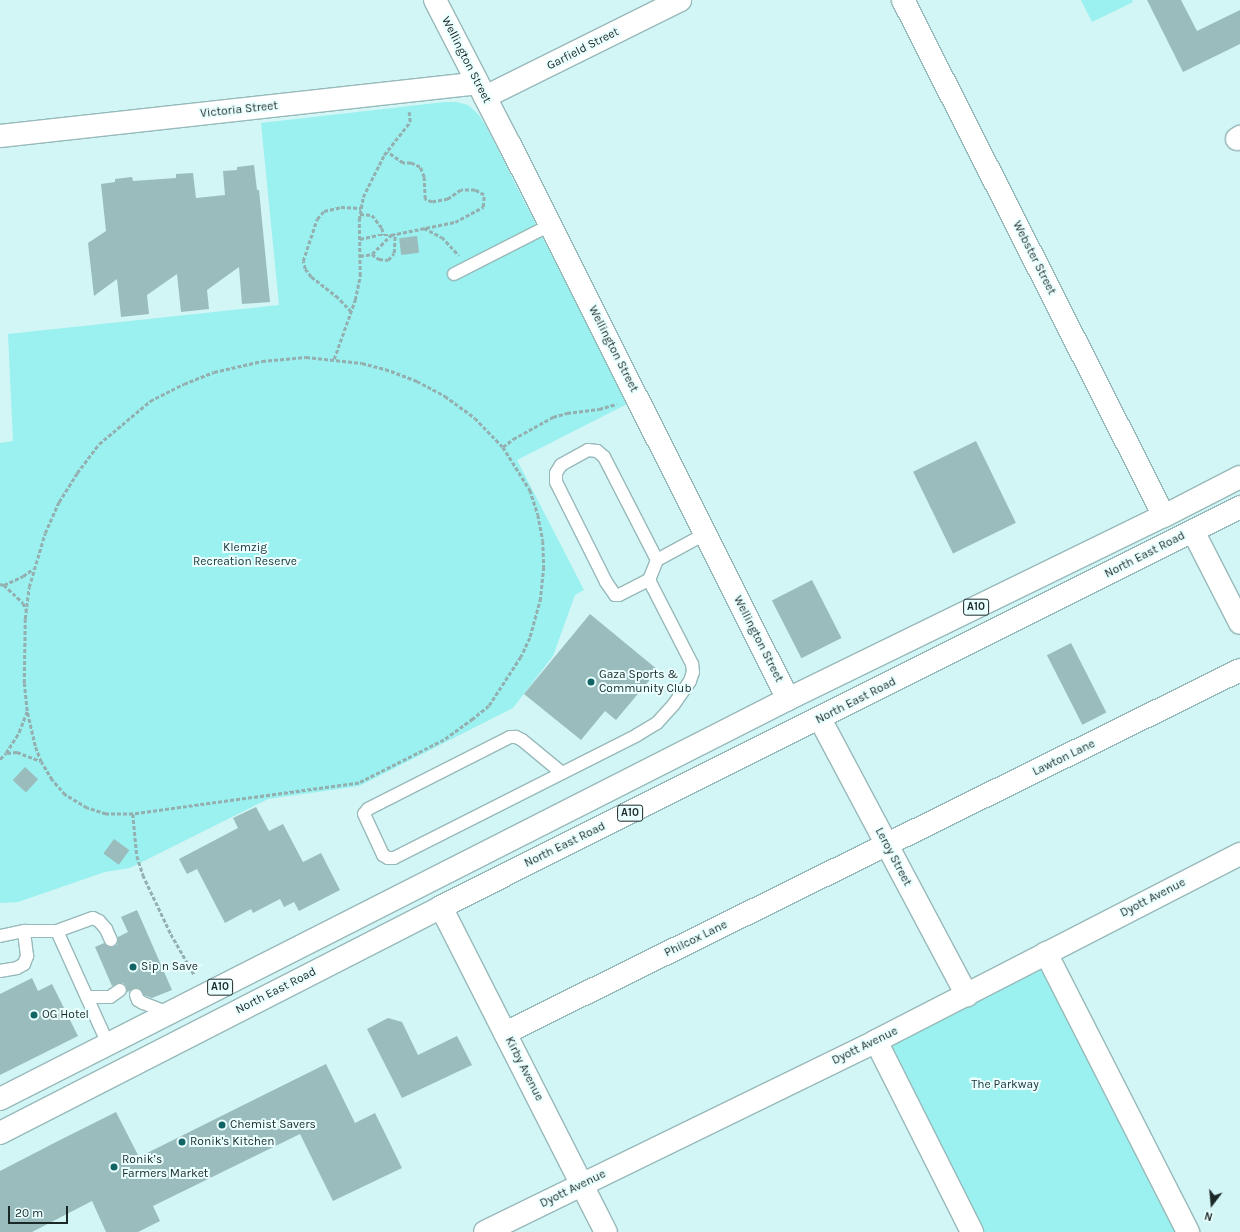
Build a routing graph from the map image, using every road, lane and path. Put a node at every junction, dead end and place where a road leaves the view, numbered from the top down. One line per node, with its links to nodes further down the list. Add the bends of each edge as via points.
1 (435, 0): 4 (main road, Wellington Street)
2 (680, 0): 4 (main road, Garfield Street)
3 (903, 0): 26 (main road, Webster Street)
4 (481, 90): 5 (main road, Victoria Street); 10 (main road, Wellington Street)
5 (407, 92): 6 (main road, Victoria Street); 7 (path, via 410,122)
6 (0, 136)
7 (386, 152): 8 (path, via 363,197); 11 (path, via 402,163 411,163 420,168 424,177 425,199 432,202 448,199 461,190 475,190 484,195 483,207 472,214 455,222)
8 (361, 208): 9 (path); 20 (path, via 341,207 324,211 317,219 303,261 311,277)
9 (360, 214): 13 (path, via 372,216 382,228); 15 (path)
10 (550, 225): 18 (lane); 22 (main road, Wellington Street)
11 (423, 228): 12 (path); 18 (path, via 442,237 453,247)
12 (395, 234): 14 (path); 16 (path, via 394,253 388,260 379,260)
13 (384, 235): 14 (path); 15 (path)
14 (391, 235): 16 (path)
15 (360, 240): 17 (path)
16 (372, 254): 17 (path)
17 (360, 256): 20 (path, via 360,276)
18 (467, 268): 19 (lane)
19 (454, 274)
20 (351, 312): 21 (path)
21 (334, 359): 23 (path, via 391,371 417,381 445,396 475,418); 30 (path, via 306,357 262,361 214,372 150,401 99,444 77,473 59,502)
22 (635, 395): 23 (path, via 599,409 553,417); 28 (main road, Wellington Street)
23 (503, 447): 44 (path, via 530,490 543,541 544,567 541,598 530,638 511,674 488,706 444,740 359,784)
24 (1240, 477): 26 (main road, A10)
25 (1240, 507): 27 (main road, North East Road / A10)
26 (1164, 516): 27 (main road); 37 (main road, A10)
27 (1193, 531): 35 (main road); 39 (main road, North East Road / A10)
28 (705, 534): 29 (lane); 37 (main road, Wellington Street)
29 (656, 560): 31 (lane); 31 (lane, via 604,457 597,451 588,450 561,465 556,473 556,482 611,591 619,595)
30 (33, 569): 33 (path); 34 (path)
31 (650, 580): 43 (lane, via 692,664 690,682 657,723)
32 (0, 584): 33 (path)
33 (4, 585): 34 (path)
34 (26, 609): 38 (path, via 23,656)
35 (1240, 623)
36 (1240, 670): 45 (main road, Lawton Lane)
37 (788, 699): 39 (main road); 47 (main road, A10)
38 (27, 711): 40 (path, via 19,732); 42 (path)
39 (820, 719): 45 (main road, Leroy Street); 48 (main road, North East Road / A10)
40 (6, 753): 41 (path); 42 (path, via 17,752)
41 (0, 759)
42 (41, 762): 44 (path, via 65,795 87,808 106,814)
43 (562, 774): 43 (lane, via 394,858 388,858 383,854 364,814 368,809 510,737 522,740)
44 (133, 814): 56 (path, via 137,856 143,875 171,934)
45 (887, 846): 58 (main road, Leroy Street); 61 (main road, Philcox Lane)
46 (1240, 854): 53 (main road, Dyott Avenue)
47 (428, 881): 48 (main road, Kirby Avenue); 56 (main road, A10)
48 (441, 907): 61 (main road, Kirby Avenue); 65 (main road, North East Road / A10)
49 (24, 931): 50 (lane); 51 (lane); 54 (lane, via 27,956 24,964)
50 (57, 931): 52 (lane, via 93,918 106,929); 59 (lane)
51 (0, 936)
52 (111, 940)
53 (1046, 953): 58 (main road, Dyott Avenue); 70 (main road)
54 (0, 971)
55 (120, 990): 59 (lane, via 110,997)
56 (206, 994): 60 (main road, A10)
57 (136, 995): 60 (lane, via 143,1003)
58 (967, 995): 62 (main road, Dyott Avenue)
59 (87, 997): 63 (lane)
60 (169, 1013): 63 (main road, A10)
61 (505, 1034): 66 (main road, Kirby Avenue)
62 (876, 1041): 66 (main road, Dyott Avenue); 69 (main road)
63 (108, 1044): 64 (main road, A10)
64 (0, 1099)
65 (0, 1133)
66 (582, 1184): 67 (main road, Dyott Avenue); 68 (main road, Kirby Avenue)
67 (485, 1232)
68 (606, 1232)
69 (972, 1232)
70 (1188, 1232)

